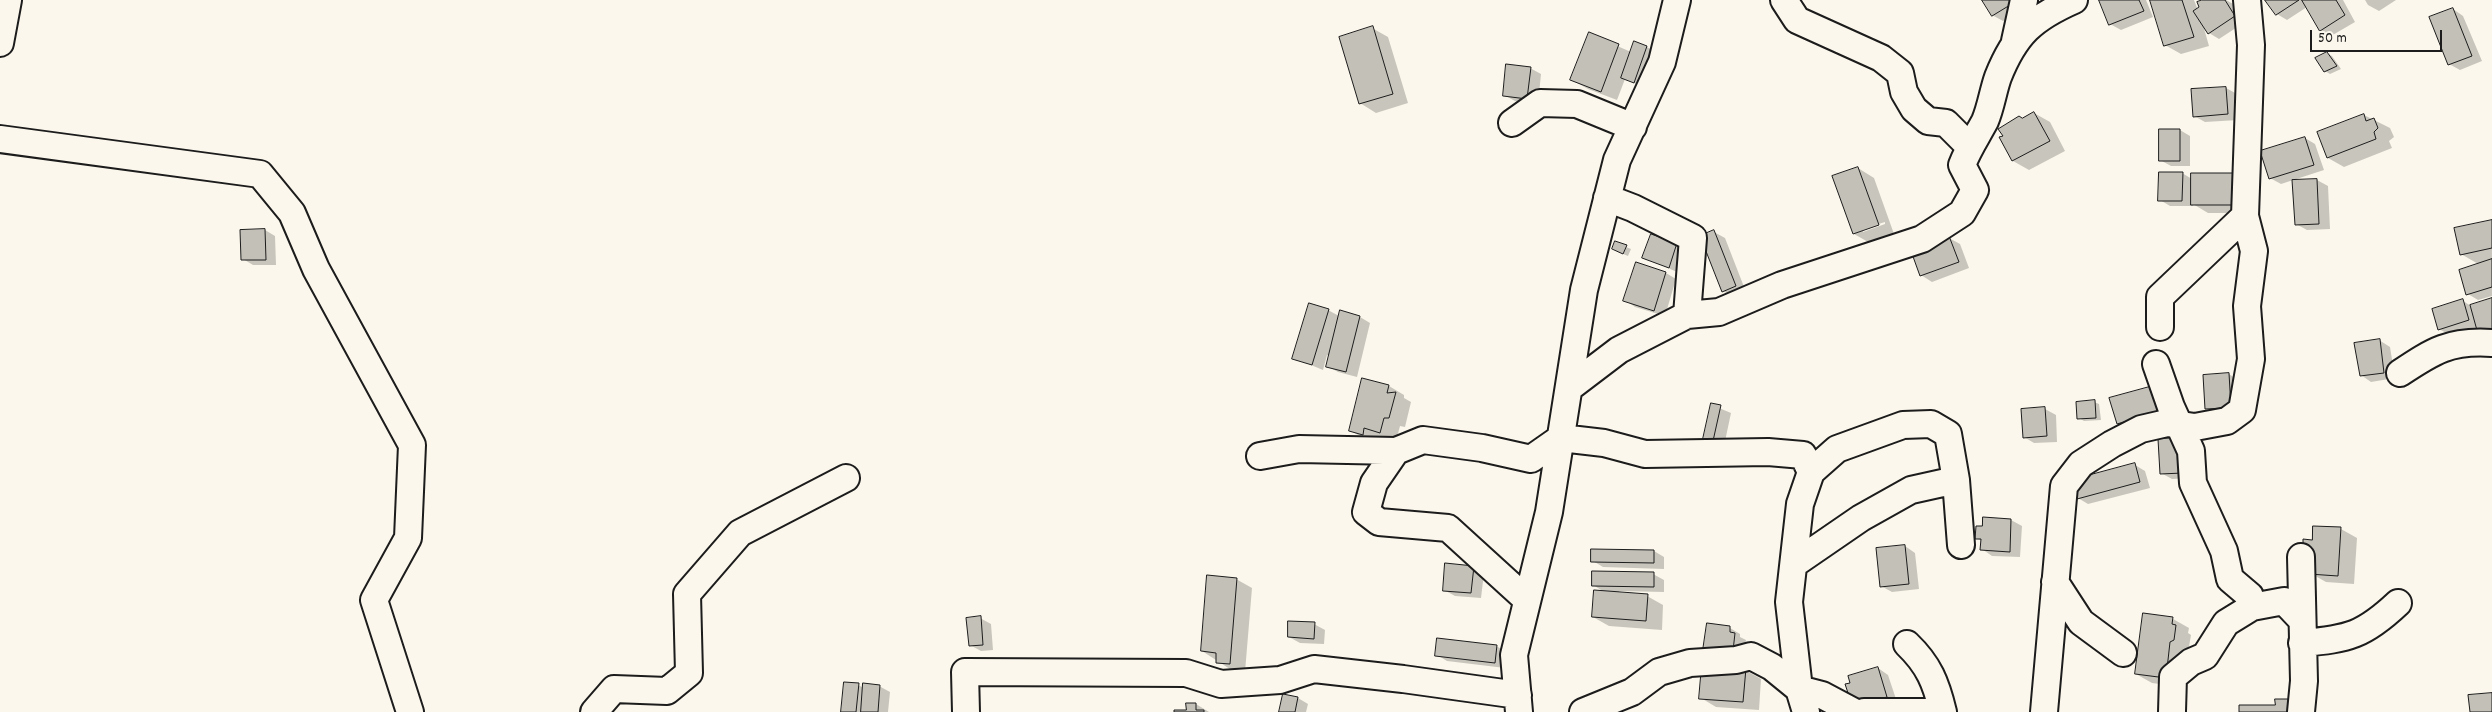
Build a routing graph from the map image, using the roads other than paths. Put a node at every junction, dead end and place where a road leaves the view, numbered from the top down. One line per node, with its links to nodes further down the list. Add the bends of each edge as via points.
1 (8, 0): 8 (street)
2 (1677, 0): 10 (street, via 1662,62)
3 (1784, 0): 12 (street, via 1797,20 1887,63 1900,73 1904,92 1914,109 1928,121 1946,123)
4 (2024, 0): 7 (street)
5 (2074, 0): 7 (street, via 2045,13)
6 (2247, 0): 14 (street, via 2251,45)
7 (2015, 41): 12 (street, via 1998,76 1985,120)
8 (0, 43)
9 (1512, 123): 10 (street, via 1540,103 1577,104)
10 (1633, 127): 13 (street, via 1617,160)
11 (0, 139): 40 (street, via 260,174 292,213 316,269 412,445 408,538 374,600)
12 (1969, 146): 15 (street, via 1962,166 1976,190 1962,213 1922,239 1782,285 1719,312)
13 (1607, 198): 15 (street, via 1693,238); 20 (street, via 1584,290)
14 (2245, 216): 16 (street, via 2160,297); 21 (street, via 2254,251 2247,306 2251,360 2242,410 2227,421 2194,427)
15 (1687, 315): 20 (street, via 1619,350)
16 (2160, 326)
17 (2492, 343): 19 (street, via 2451,344)
18 (2156, 364): 21 (street)
19 (2400, 374)
20 (1568, 388): 22 (street)
21 (2179, 425): 31 (street, via 2167,423 2141,429 2081,464 2064,486); 34 (street, via 2191,451 2193,483 2224,551 2230,579 2250,596)
22 (1560, 438): 23 (street, via 1531,459 1423,440); 25 (street, via 1604,442 1645,454 1768,452 1803,455); 32 (street, via 1549,512)
23 (1396, 451): 24 (street, via 1299,449); 32 (street, via 1374,483 1366,512 1379,522 1448,528)
24 (1260, 456)
25 (1811, 472): 27 (street, via 1838,449 1902,425 1931,424 1948,434); 30 (street, via 1800,504)
26 (846, 478): 41 (street, via 740,534 687,594 690,673 667,691 614,689)
27 (1956, 480): 28 (street); 30 (street, via 1910,490 1861,518)
28 (1961, 545)
29 (2301, 557): 35 (street)
30 (1794, 564): 38 (street, via 1790,602)
31 (2056, 582): 37 (street, via 2081,622); 47 (street)
32 (1526, 599): 39 (street, via 1514,654)
33 (2398, 602): 35 (street, via 2376,624 2341,640)
34 (2252, 607): 35 (street, via 2284,601); 48 (street, via 2226,624 2206,656 2191,662 2173,677)
35 (2302, 631): 49 (street, via 2304,681)
36 (1907, 644): 46 (street, via 1920,656 1936,683)
37 (2123, 653)
38 (1803, 700): 43 (street, via 1772,667 1751,656 1690,663 1659,672 1632,692); 44 (street, via 1822,695)
39 (1519, 704): 42 (street, via 1403,679 1314,669 1280,680 1222,684 1186,673 965,672)
40 (410, 712)
41 (594, 712)
42 (966, 712)
43 (1584, 712)
44 (1854, 712)
45 (1864, 712): 46 (street)
46 (1943, 712)
47 (2044, 712)
48 (2172, 712)
49 (2301, 712)

